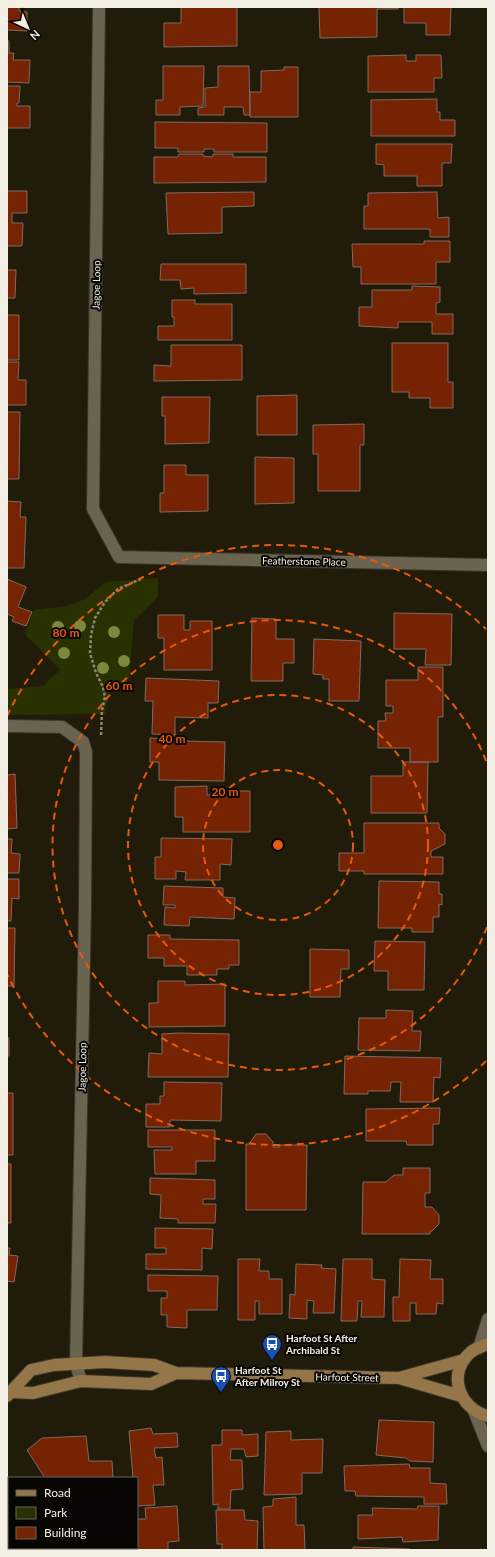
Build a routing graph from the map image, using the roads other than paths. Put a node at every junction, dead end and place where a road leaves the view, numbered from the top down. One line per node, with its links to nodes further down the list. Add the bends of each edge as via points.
1 (99, 7): 2 (street, Jagoe Loop, via 93,509)
2 (119, 557): 3 (street, Featherstone Place)
3 (488, 565)
4 (7, 726): 8 (street, Jagoe Loop, via 62,727 83,742 86,752)
5 (488, 1319): 6 (street)
6 (483, 1346): 7 (street, via 471,1352)
7 (464, 1360): 10 (street, Harfoot Street); 13 (street, via 458,1378)
8 (76, 1364): 9 (street, Harfoot Street, via 105,1362 154,1365); 11 (street, Jagoe Loop); 12 (street, Harfoot Street, via 31,1370)
9 (176, 1373): 10 (street, Harfoot Street); 11 (street, Harfoot Street, via 151,1384)
10 (399, 1378): 13 (street, Harfoot Street)
11 (81, 1381): 12 (street, Harfoot Street, via 32,1393)
12 (9, 1394)
13 (461, 1396): 14 (street)
14 (474, 1411): 15 (street); 16 (street)
15 (488, 1416)
16 (488, 1446)

